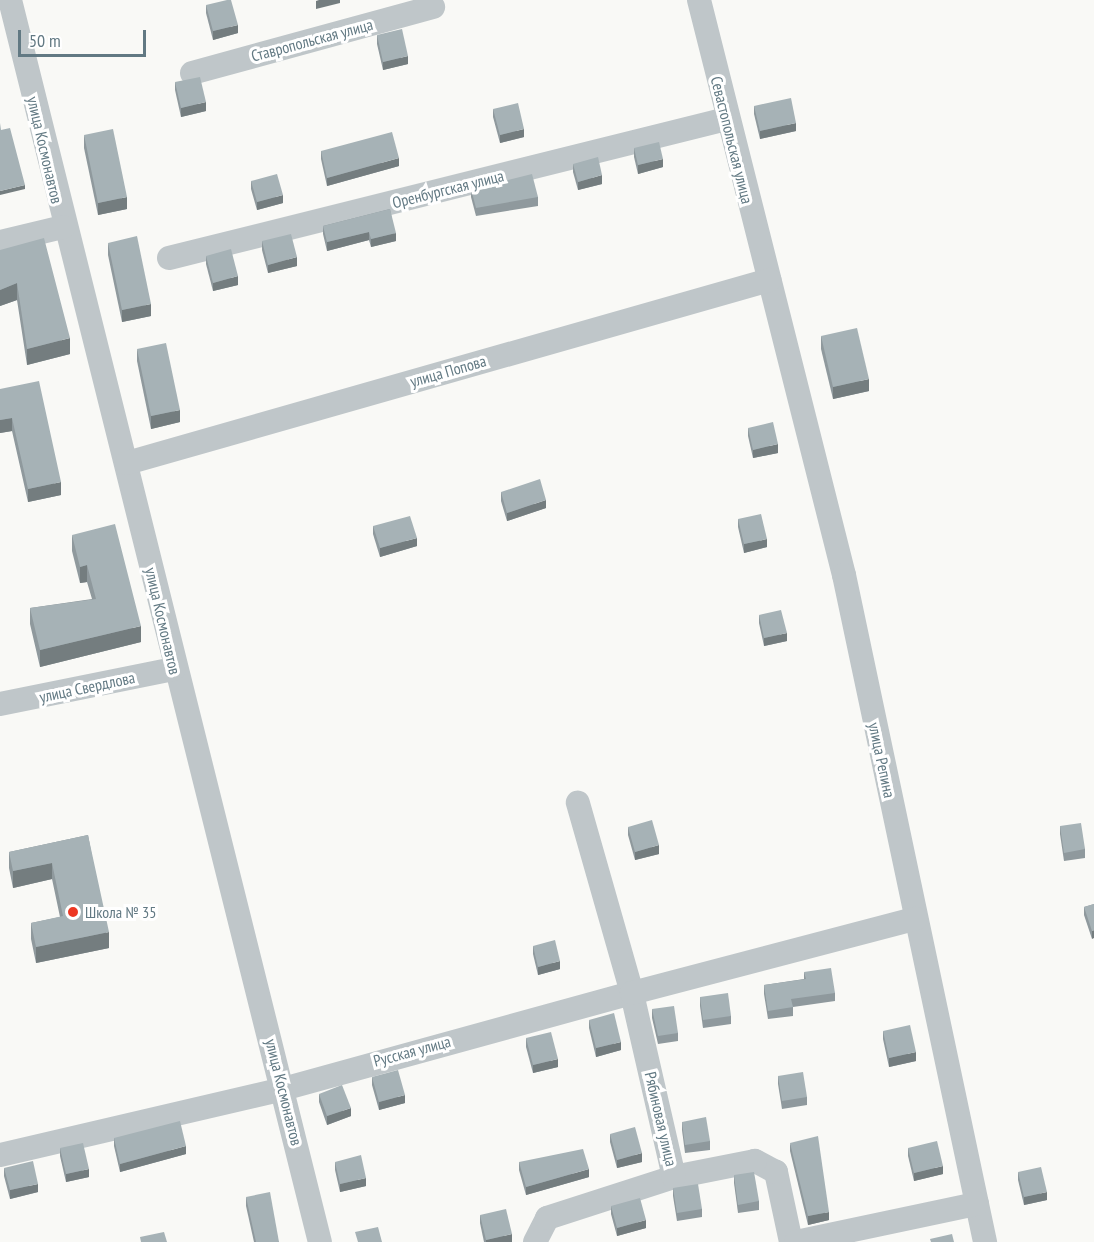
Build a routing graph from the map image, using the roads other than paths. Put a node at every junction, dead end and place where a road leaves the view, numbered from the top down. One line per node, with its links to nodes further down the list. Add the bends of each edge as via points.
1 (10, 0): 6 (street, улица Космонавтов)
2 (699, 0): 5 (street, Севастопольская улица)
3 (433, 7): 4 (street, Ставропольская улица)
4 (192, 73)
5 (726, 119): 8 (street, Оренбургская улица); 9 (street, Севастопольская улица)
6 (63, 227): 7 (street); 10 (street, улица Космонавтов)
7 (0, 242)
8 (170, 258)
9 (769, 280): 10 (street, улица Попова); 14 (street, улица Репина, via 844,575)
10 (127, 463): 11 (street, улица Космонавтов)
11 (174, 669): 12 (street, улица Свердлова); 16 (street, улица Космонавтов)
12 (0, 704)
13 (578, 803): 15 (street)
14 (915, 919): 15 (street, Русская улица); 19 (street, улица Репина)
15 (632, 993): 16 (street, Русская улица); 18 (street, Рябиновая улица)
16 (283, 1089): 17 (street, Русская улица); 20 (street, улица Космонавтов)
17 (0, 1155)
18 (674, 1177): 21 (street, via 547,1218); 22 (street, Рябиновая улица, via 755,1161 776,1172)
19 (976, 1204): 23 (street); 24 (street, улица Репина)
20 (320, 1242)
21 (535, 1242)
22 (791, 1242)
23 (796, 1242)
24 (985, 1242)

